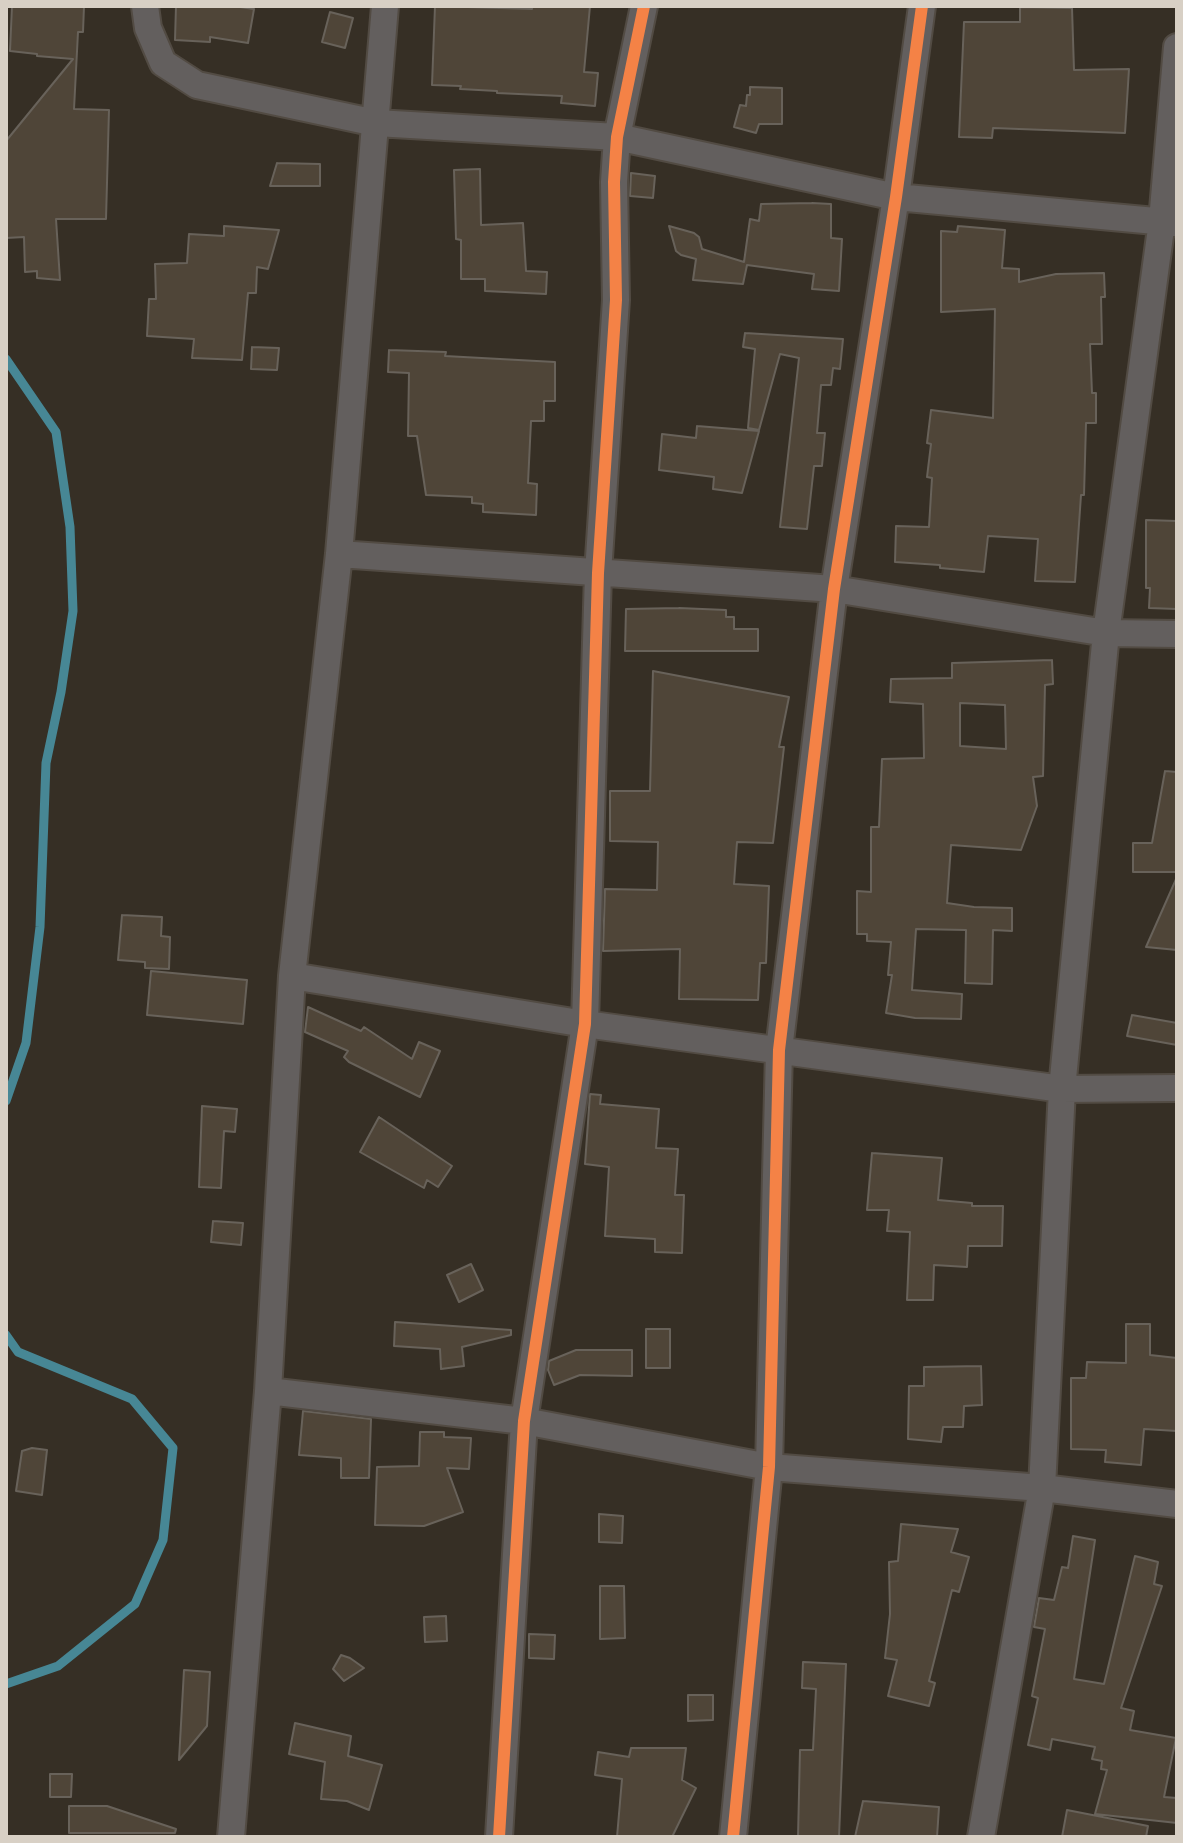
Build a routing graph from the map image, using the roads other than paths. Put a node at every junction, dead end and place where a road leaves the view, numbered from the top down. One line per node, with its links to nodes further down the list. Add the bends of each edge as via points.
1 (145, 6): 6 (street, via 163,63 197,85)
2 (385, 6): 6 (street)
3 (644, 6): 7 (street)
4 (922, 6): 8 (street)
5 (1177, 47): 9 (street)
6 (376, 123): 7 (street); 10 (street)
7 (617, 137): 8 (street); 11 (street, via 616,300)
8 (896, 197): 9 (street); 12 (street)
9 (1170, 222): 13 (street)
10 (339, 554): 11 (street); 15 (street)
11 (598, 573): 12 (street); 16 (street)
12 (834, 589): 13 (street); 17 (street)
13 (1106, 633): 14 (street); 19 (street)
14 (1177, 634)
15 (292, 976): 16 (street); 20 (street)
16 (585, 1024): 17 (street); 21 (street)
17 (779, 1050): 19 (street); 22 (street)
18 (1177, 1088): 19 (street)
19 (1062, 1089): 23 (street)
20 (268, 1391): 21 (street); 25 (street)
21 (524, 1421): 22 (street); 26 (street)
22 (769, 1467): 23 (street); 27 (street)
23 (1042, 1488): 24 (street); 28 (street)
24 (1177, 1504)
25 (231, 1837)
26 (499, 1837)
27 (733, 1837)
28 (981, 1837)

